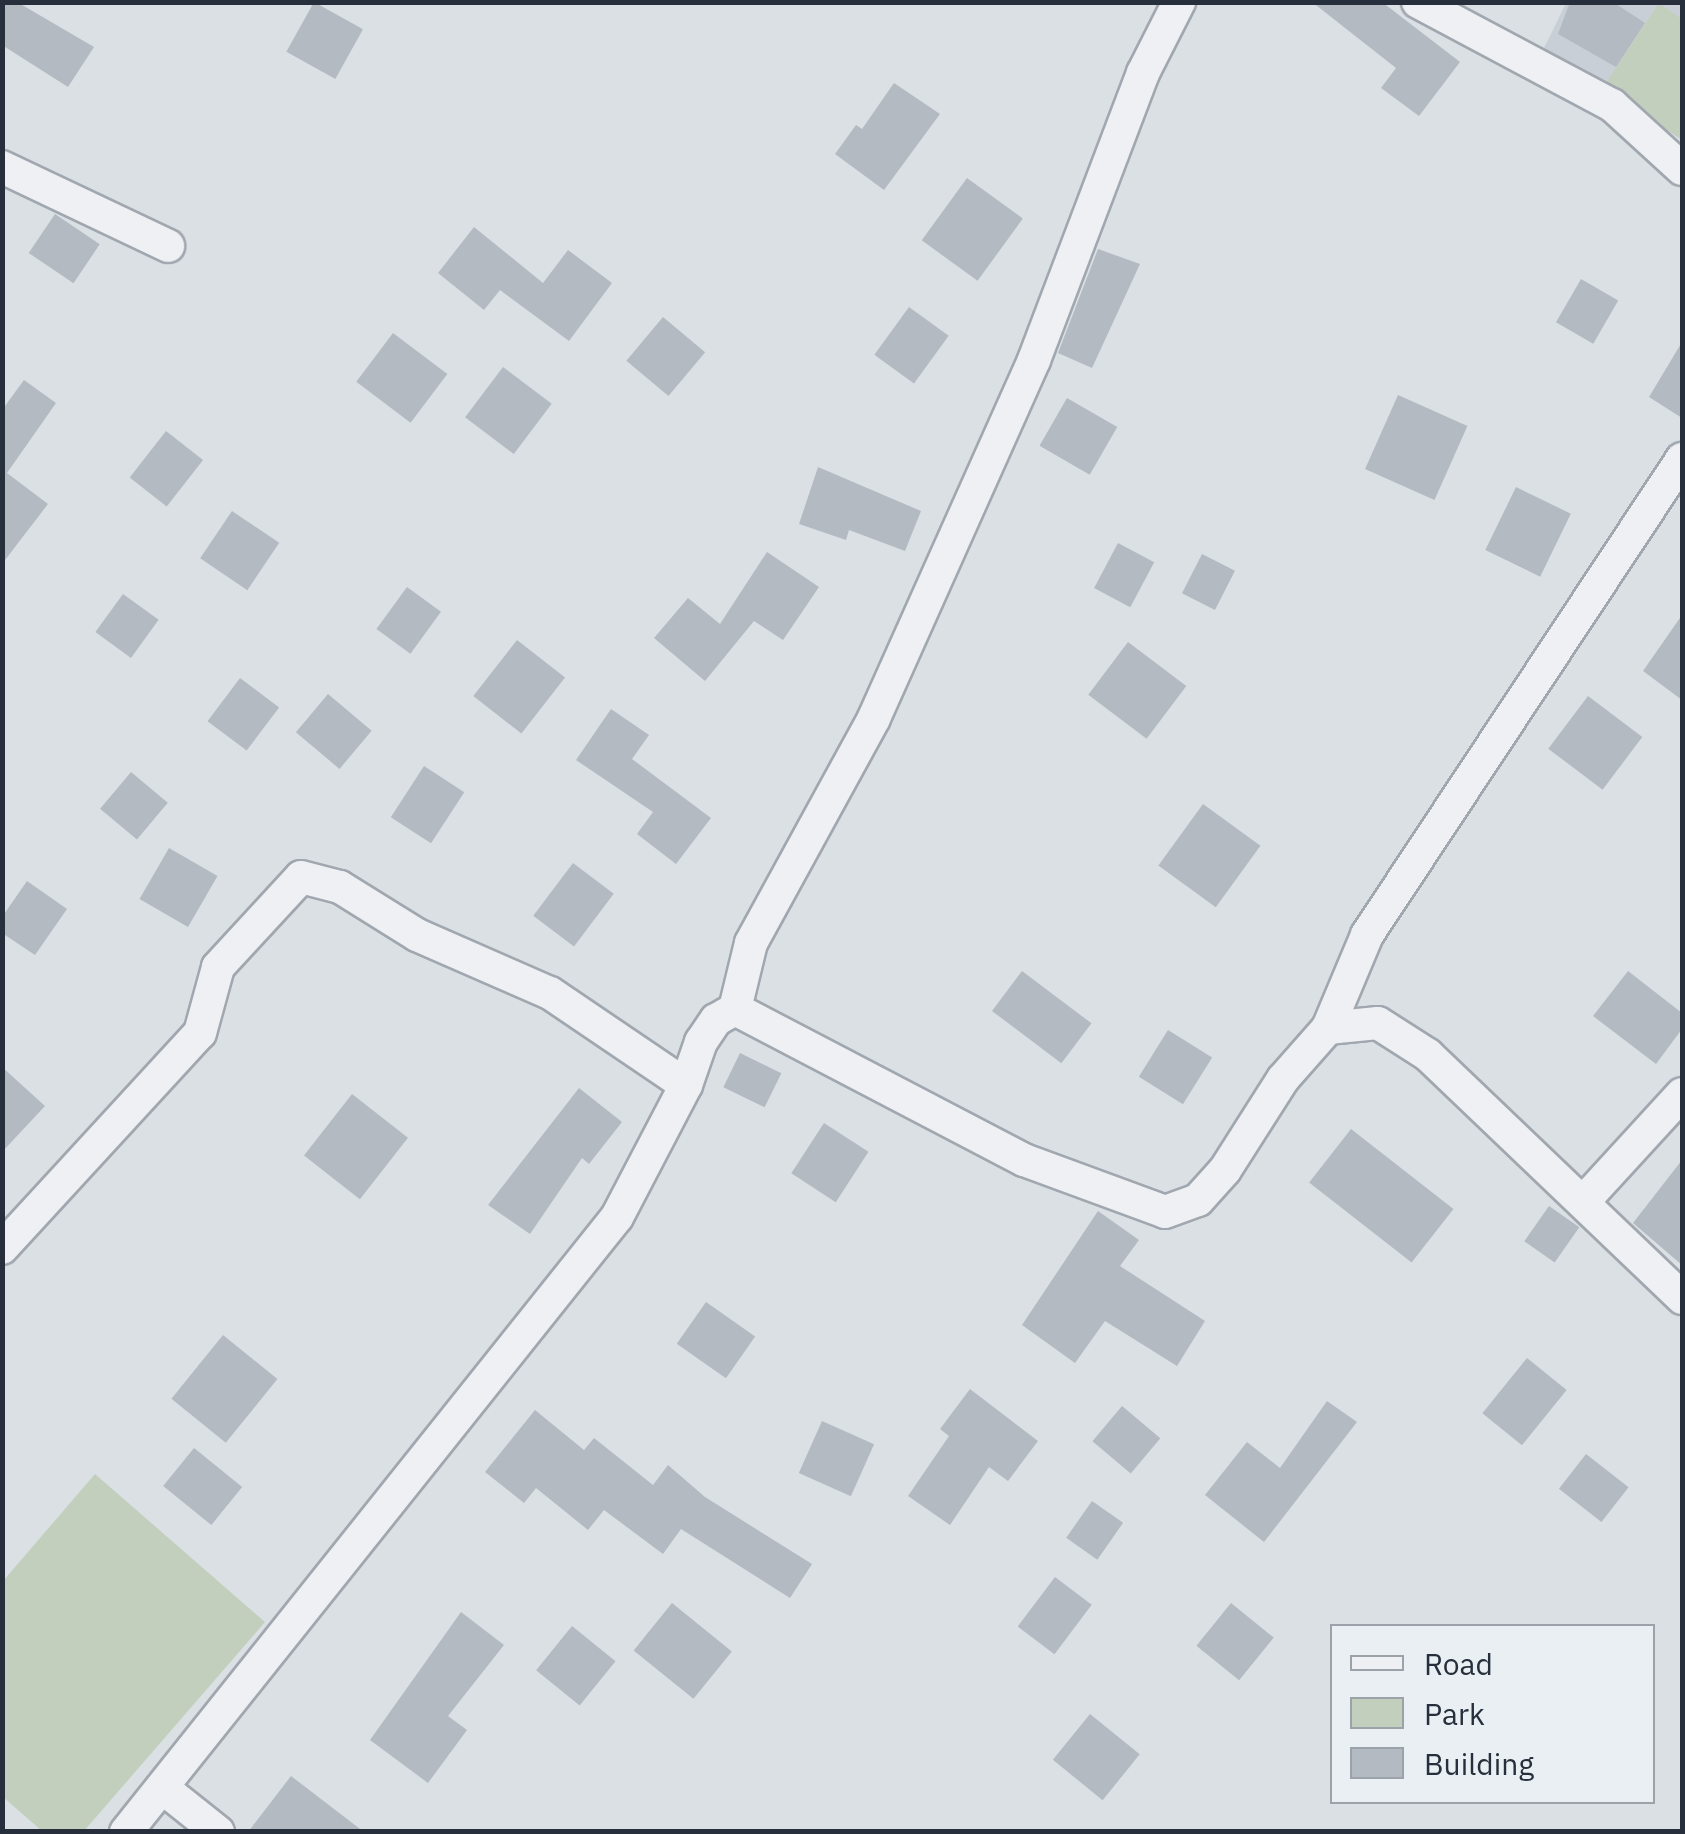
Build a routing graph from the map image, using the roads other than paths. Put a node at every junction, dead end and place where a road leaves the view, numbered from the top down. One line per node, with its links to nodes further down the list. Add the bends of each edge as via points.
1 (1179, 2): 7 (street, via 1143,73 1034,360 874,718 751,943)
2 (1418, 2): 4 (street, via 1612,105)
3 (2, 167): 5 (street)
4 (1682, 169)
5 (168, 246)
6 (1682, 459): 8 (street, via 1367,935)
7 (735, 1009): 8 (street, via 1024,1160 1165,1212 1198,1200 1226,1170 1283,1080); 9 (street, via 716,1020 701,1042)
8 (1328, 1028): 11 (street, via 1378,1023 1428,1055)
9 (686, 1085): 12 (street, via 550,993 417,935 340,887 300,878 218,967 200,1033); 14 (street, via 617,1216)
10 (1682, 1094): 11 (street)
11 (1584, 1201): 13 (street)
12 (2, 1248)
13 (1682, 1298)
14 (164, 1790): 15 (street); 16 (street)
15 (126, 1832)
16 (218, 1832)

